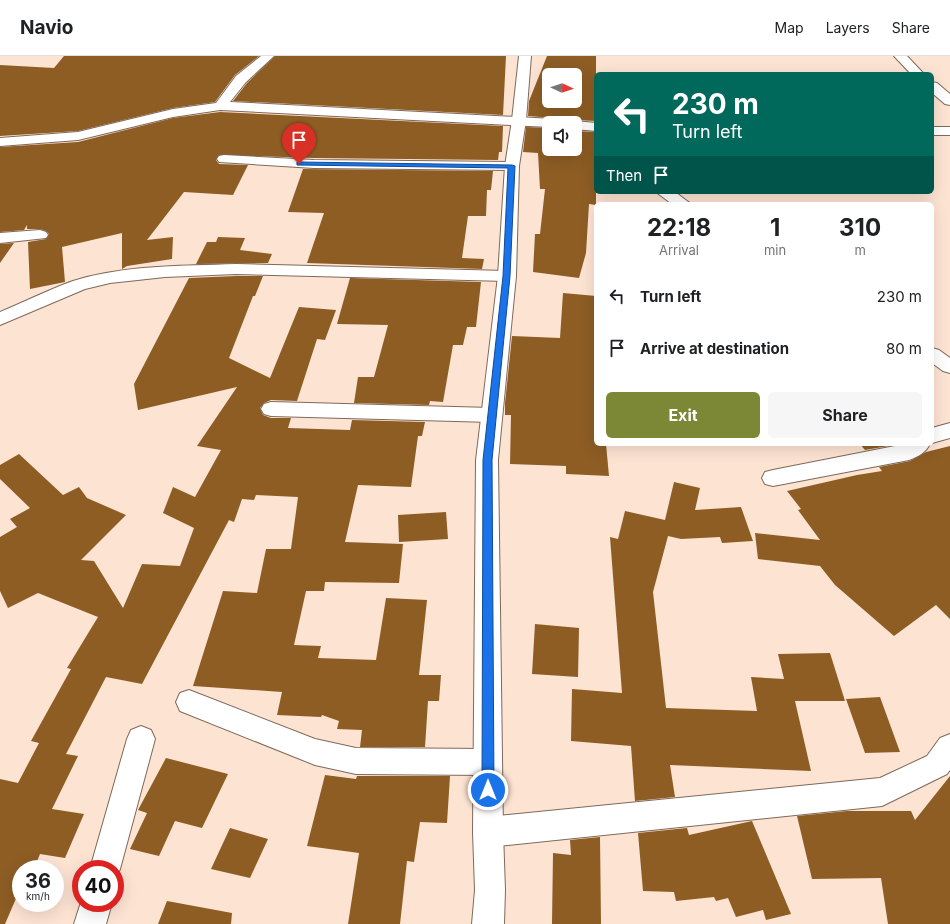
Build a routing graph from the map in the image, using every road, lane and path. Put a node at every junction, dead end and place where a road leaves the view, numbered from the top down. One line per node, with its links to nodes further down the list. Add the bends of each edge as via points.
1 (268, 56): 7 (street, via 241,79)
2 (525, 56): 8 (street)
3 (900, 56): 4 (street)
4 (916, 72)
5 (934, 88): 6 (street)
6 (950, 101)
7 (220, 106): 8 (street); 14 (street, via 173,113 78,136)
8 (519, 120): 9 (street); 16 (street)
9 (542, 122)
10 (582, 126): 11 (street)
11 (594, 127)
12 (934, 131): 13 (street)
13 (950, 131)
14 (0, 142)
15 (224, 159): 16 (street, via 314,164)
16 (512, 166): 21 (street)
17 (667, 194): 18 (street)
18 (680, 202)
19 (40, 235): 20 (street)
20 (0, 238)
21 (507, 276): 22 (street, via 236,269 166,272 110,278 79,285); 26 (street)
22 (0, 319)
23 (934, 355): 24 (street)
24 (950, 367)
25 (271, 409): 26 (street)
26 (492, 415): 34 (street, via 487,460)
27 (950, 430): 28 (street)
28 (934, 435)
29 (917, 446): 30 (street, via 909,452)
30 (773, 478)
31 (189, 702): 34 (street, via 316,752 356,761)
32 (142, 739): 36 (street)
33 (950, 747): 35 (street, via 937,765 882,792)
34 (488, 762): 35 (street)
35 (488, 832): 39 (street)
36 (108, 860)
37 (93, 912): 38 (street)
38 (90, 924)
39 (488, 924)

